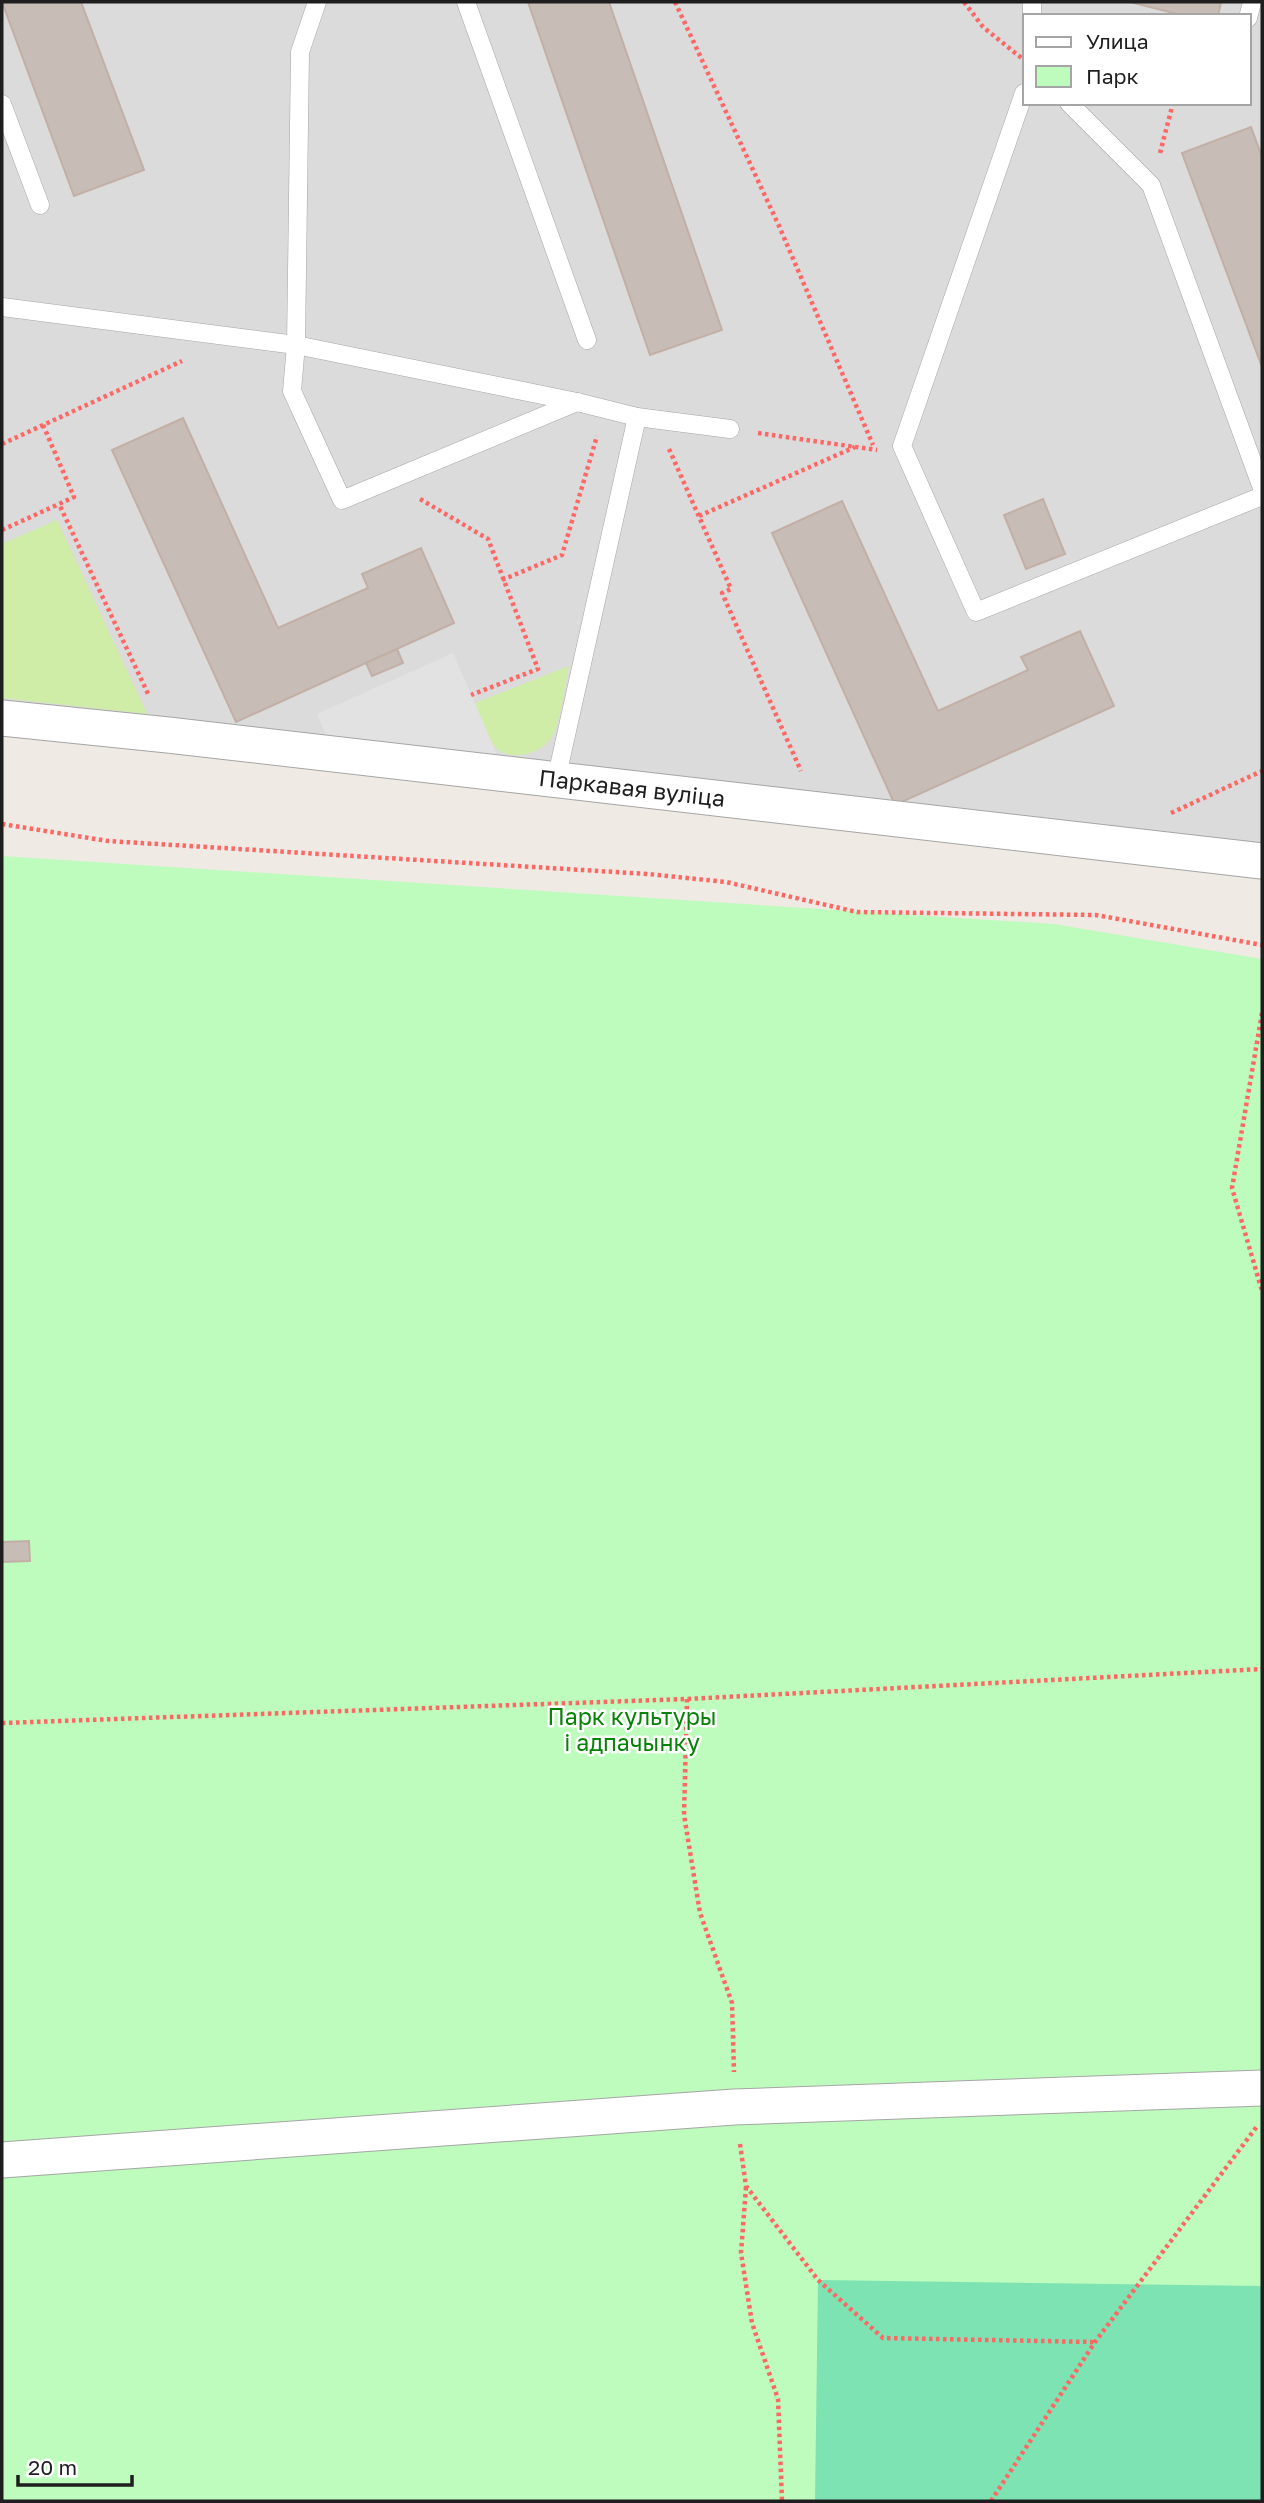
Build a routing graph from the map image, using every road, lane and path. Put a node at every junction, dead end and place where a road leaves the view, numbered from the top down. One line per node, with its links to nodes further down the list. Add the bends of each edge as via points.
1 (317, 2): 14 (lane, via 300,52)
2 (466, 2): 13 (lane)
3 (675, 2): 25 (path)
4 (964, 2): 5 (path, via 983,27)
5 (1023, 59)
6 (1023, 96): 23 (lane)
7 (2, 104): 11 (lane)
8 (1071, 105): 10 (lane)
9 (1172, 105): 10 (path)
10 (1151, 185): 27 (lane)
11 (40, 205)
12 (2, 307): 14 (lane)
13 (587, 340)
14 (296, 345): 16 (lane); 26 (lane, via 292,391 342,500)
15 (182, 360): 20 (path)
16 (577, 402): 17 (lane); 26 (lane)
17 (605, 409): 18 (lane); 32 (path, via 562,555)
18 (637, 417): 19 (lane); 37 (lane)
19 (656, 419): 21 (lane); 30 (path)
20 (43, 425): 22 (path); 29 (path, via 74,497)
21 (730, 429): 24 (path)
22 (2, 444)
23 (902, 446): 25 (path); 28 (lane, via 976,612)
24 (855, 447): 25 (path); 30 (path)
25 (876, 450)
26 (389, 480): 32 (path, via 488,540)
27 (1262, 488)
28 (1262, 496)
29 (58, 504): 31 (path); 35 (path)
30 (699, 516): 38 (path, via 731,589 722,593)
31 (2, 530)
32 (502, 580): 33 (path, via 538,669)
33 (471, 695)
34 (2, 718): 35 (street, Паркавая вуліца)
35 (168, 735): 37 (street, Паркавая вуліца)
36 (1262, 771): 39 (path)
37 (556, 780): 38 (street, Паркавая вуліца)
38 (819, 810): 41 (street, Паркавая вуліца)
39 (1165, 815)
40 (2, 824): 42 (path, via 108,841 726,881 857,912 1096,915)
41 (1262, 861)
42 (1262, 945)
43 (1262, 1013): 44 (path, via 1232,1188)
44 (1262, 1291)
45 (1262, 1669): 46 (path)
46 (687, 1699): 47 (path); 49 (path, via 684,1815 700,1913 732,2003)
47 (2, 1723)
48 (1262, 2088): 49 (street)
49 (734, 2107): 51 (street); 52 (path)
50 (1262, 2119): 53 (path)
51 (2, 2160)
52 (746, 2186): 53 (path, via 818,2280 883,2338); 54 (path, via 741,2253 752,2323 778,2399)
53 (1095, 2342): 55 (path)
54 (782, 2501)
55 (991, 2501)

